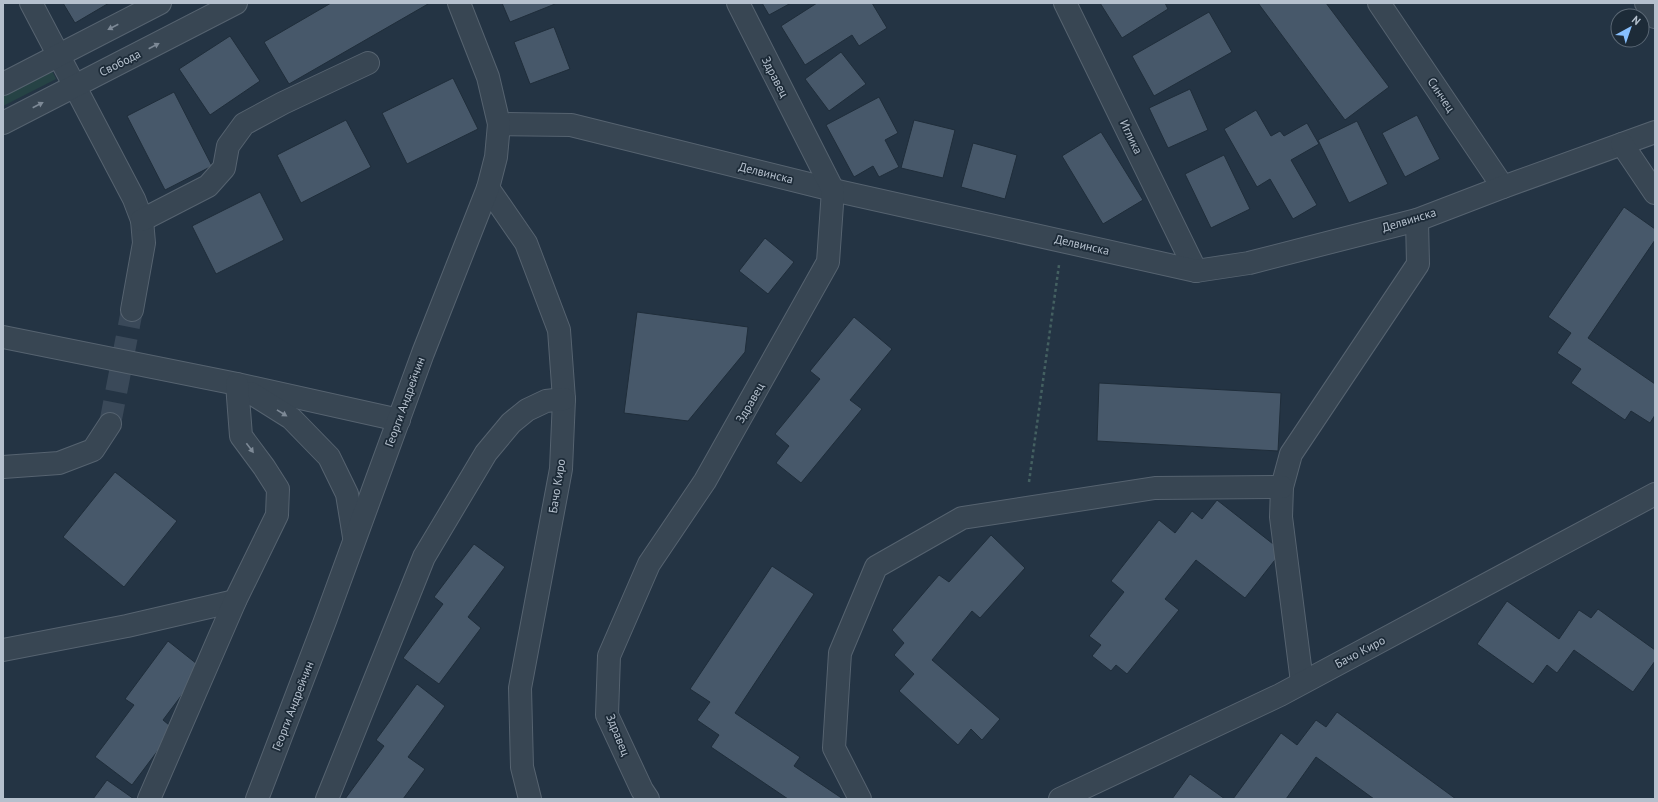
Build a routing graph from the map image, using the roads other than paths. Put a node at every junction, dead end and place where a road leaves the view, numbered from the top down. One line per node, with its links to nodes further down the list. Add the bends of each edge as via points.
1 (31, 3): 10 (street)
2 (160, 3): 10 (street, one-way to 10)
3 (236, 3): 13 (street, Свобода, one-way to 3)
4 (458, 3): 15 (street, Георги Андрейчин, via 488,77)
5 (738, 3): 20 (street, Здравец)
6 (1065, 3): 24 (street, Иглика)
7 (1379, 3): 18 (street, Синчец)
8 (1646, 3): 9 (street)
9 (1655, 17)
10 (59, 55): 12 (street); 13 (street)
11 (368, 63): 22 (street, via 244,124 228,146 224,168 208,186)
12 (3, 84)
13 (74, 86): 14 (street, Свобода, one-way to 13); 22 (street, via 134,198)
14 (3, 123)
15 (499, 124): 19 (street, Георги Андрейчин, via 496,157); 20 (street, Делвинска, via 571,125)
16 (1655, 132): 17 (street, Делвинска)
17 (1622, 144): 18 (street, Делвинска); 21 (street)
18 (1503, 187): 23 (street, Делвинска)
19 (488, 188): 28 (street, Бачо Киро, via 526,244 559,330); 29 (street, Георги Андрейчин, via 422,353)
20 (833, 190): 24 (street, Делвинска); 42 (street, Здравец, via 828,262 705,481 649,564 609,656 607,715)
21 (1655, 193)
22 (142, 220): 25 (street, via 144,243)
23 (1417, 220): 24 (street, Делвинска, via 1249,263); 32 (street, via 1418,264 1291,454)
24 (1196, 271)
25 (132, 310)
26 (3, 338): 27 (street)
27 (237, 384): 29 (street); 34 (street, one-way to 34, via 291,418 330,457 347,494); 35 (street, one-way to 35, via 241,436 278,489 277,515)
28 (564, 399): 40 (street, via 546,401 511,423 486,452 424,557); 41 (street, Бачо Киро, via 561,468 520,688 522,767)
29 (399, 420): 34 (street, Георги Андрейчин)
30 (110, 424): 31 (street, via 93,450 58,463)
31 (3, 467)
32 (1282, 487): 37 (street, via 1281,516); 43 (street, via 1155,488 962,518 876,567 840,653 834,748)
33 (1655, 494): 37 (street, Бачо Киро)
34 (354, 537): 39 (street, Георги Андрейчин)
35 (235, 601): 36 (street, via 127,626); 38 (street)
36 (3, 650)
37 (1302, 682): 44 (street, Бачо Киро)
38 (149, 799)
39 (257, 799)
40 (328, 799)
41 (530, 799)
42 (648, 799)
43 (860, 799)
44 (1060, 799)

